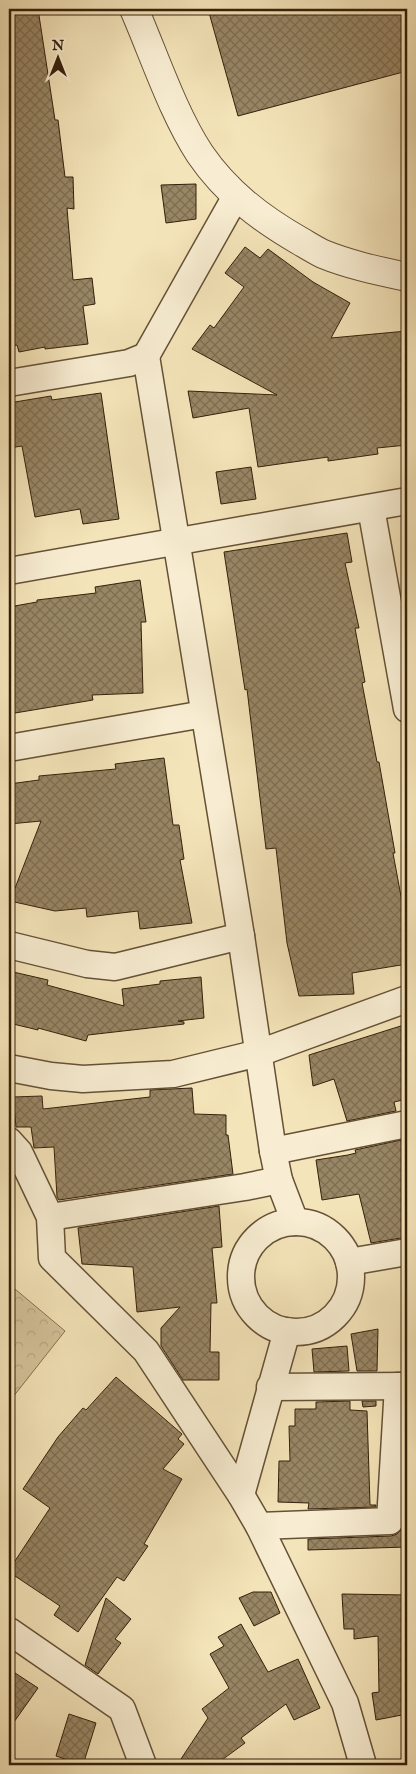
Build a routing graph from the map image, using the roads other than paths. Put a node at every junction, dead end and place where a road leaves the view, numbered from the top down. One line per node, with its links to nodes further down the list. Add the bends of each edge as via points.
1 (134, 9): 2 (street, via 182,122 200,154)
2 (236, 196): 3 (street, via 270,224 322,254); 4 (street)
3 (407, 277)
4 (146, 356): 5 (street, via 129,363); 8 (street)
5 (9, 383)
6 (407, 501): 7 (street)
7 (371, 508): 8 (street); 10 (street)
8 (176, 542): 9 (street); 12 (street)
9 (9, 570)
10 (403, 660): 11 (street)
11 (407, 709)
12 (204, 714): 13 (street); 14 (street)
13 (9, 748)
14 (241, 936): 15 (street, via 115,967 87,964); 17 (street)
15 (9, 945)
16 (407, 999): 17 (street)
17 (259, 1053): 18 (street, via 173,1074 83,1079); 21 (street)
18 (9, 1068)
19 (407, 1124): 21 (street)
20 (9, 1141): 23 (street, via 19,1152)
21 (273, 1152): 22 (street)
22 (279, 1180): 23 (street); 24 (street)
23 (50, 1217): 30 (street, via 52,1258 146,1351)
24 (294, 1222): 26 (street, via 312,1224 329,1233); 27 (street, via 278,1224 252,1243 240,1273 248,1305 271,1327)
25 (407, 1252): 26 (street)
26 (349, 1262): 27 (street, via 351,1280 347,1298 337,1314 305,1332)
27 (287, 1332): 29 (street)
28 (403, 1386): 29 (street); 31 (street, via 390,1521)
29 (270, 1387): 30 (street)
30 (241, 1495): 31 (street)
31 (260, 1526): 34 (street, via 345,1703)
32 (9, 1631): 33 (street, via 122,1709)
33 (143, 1765)
34 (363, 1765)

